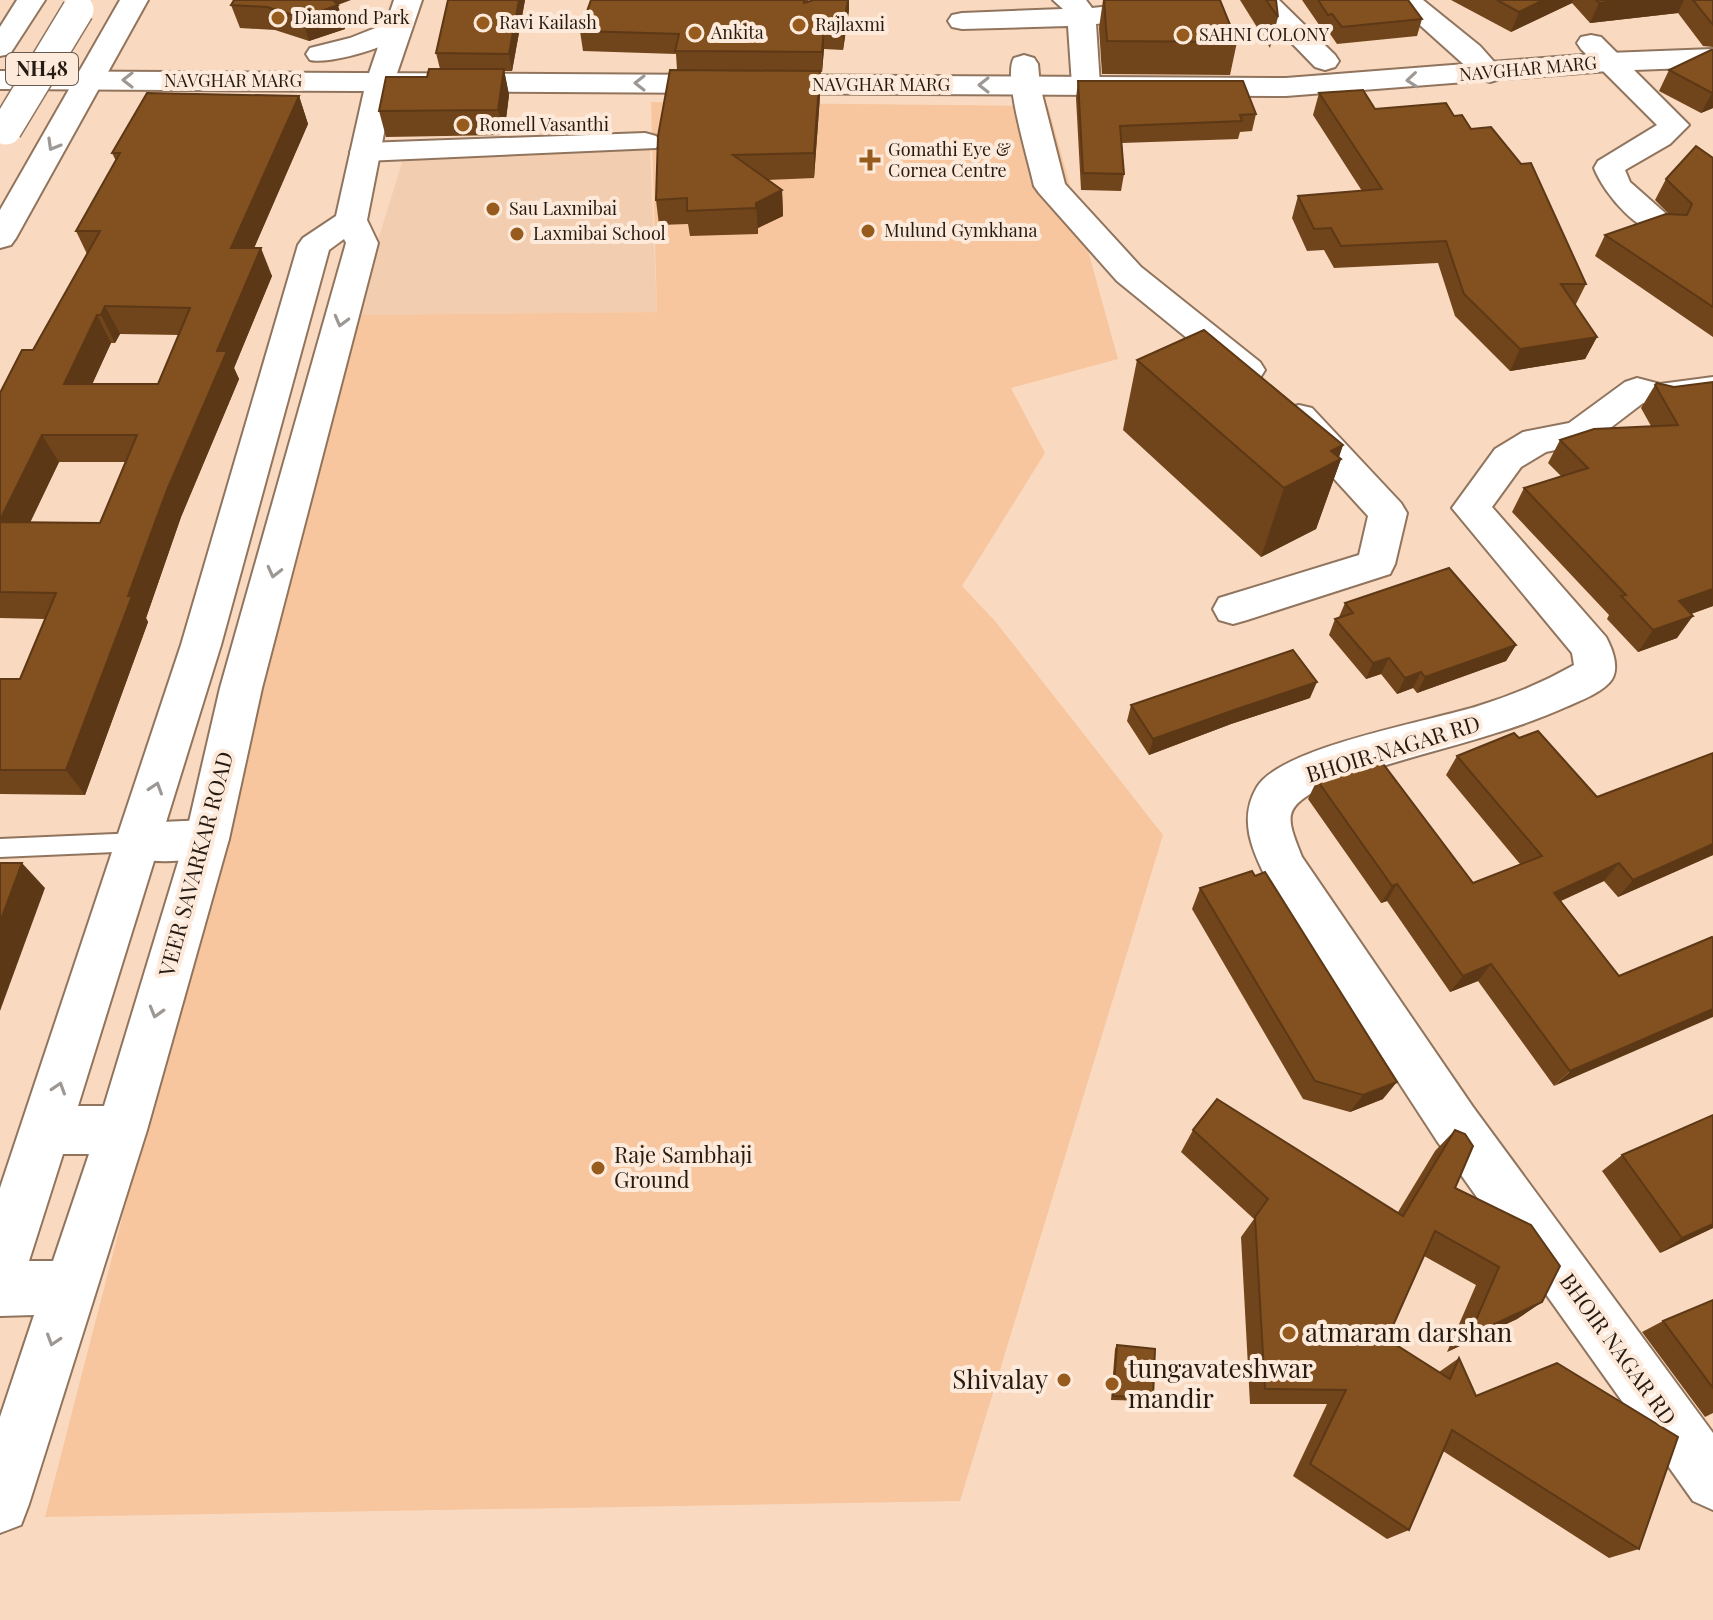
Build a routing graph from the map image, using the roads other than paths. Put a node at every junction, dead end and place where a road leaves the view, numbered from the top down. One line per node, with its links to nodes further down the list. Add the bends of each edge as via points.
1 (134, 0): 13 (main road)
2 (408, 0): 10 (main road, VEER SAVARKAR ROAD)
3 (1264, 0): 19 (main road)
4 (1406, 0): 15 (main road)
5 (28, 4): 12 (main road, NH48)
6 (81, 5): 26 (main road, NH48, bridge)
7 (1074, 9): 8 (main road, via 1179,6); 9 (main road); 22 (main road)
8 (1191, 15)
9 (962, 21)
10 (398, 27): 18 (main road); 20 (main road, VEER SAVARKAR ROAD)
11 (1702, 48): 16 (main road, NAVGHAR MARG)
12 (0, 50): 13 (main road)
13 (105, 52): 14 (main road); 25 (main road)
14 (135, 52)
15 (1470, 52): 16 (main road); 19 (main road); 21 (main road)
16 (1600, 53): 21 (main road, NAVGHAR MARG); 30 (main road, via 1674,125 1609,168 1616,186)
17 (289, 54): 18 (main road)
18 (320, 54): 20 (main road)
19 (1325, 61): 22 (main road)
20 (384, 68): 23 (main road, NAVGHAR MARG); 25 (main road, NAVGHAR MARG, one-way to 25); 28 (main road, VEER SAVARKAR ROAD)
21 (1490, 73): 22 (main road, NAVGHAR MARG, one-way to 22, via 1286,87)
22 (1084, 74): 23 (main road, NAVGHAR MARG)
23 (1025, 75): 39 (main road, via 1050,186 1129,274 1277,393 1388,513 1376,564)
24 (0, 80): 25 (main road, NAVGHAR MARG)
25 (90, 80): 31 (main road, one-way to 31)
26 (3, 134)
27 (645, 142): 28 (main road)
28 (365, 152): 29 (main road, VEER SAVARKAR ROAD)
29 (351, 220): 32 (main road, via 314,245); 33 (main road, VEER SAVARKAR ROAD, via 362,243)
30 (1662, 227)
31 (0, 238)
32 (307, 271): 33 (main road); 34 (main road)
33 (355, 271): 35 (main road, VEER SAVARKAR ROAD, one-way to 35)
34 (276, 381): 35 (main road); 37 (main road)
35 (326, 382): 38 (main road, VEER SAVARKAR ROAD)
36 (1713, 389): 53 (main road, BHOIR NAGAR RD, via 1660,396 1637,390 1579,433 1536,441 1508,458 1471,508 1592,648 1595,672 1564,692 1485,721 1293,780 1274,795 1266,819 1283,866 1455,1124)
37 (250, 470): 38 (main road); 40 (main road)
38 (298, 472): 41 (main road, VEER SAVARKAR ROAD, one-way to 41)
39 (1233, 609)
40 (209, 617): 41 (main road); 43 (main road)
41 (262, 619): 42 (main road, VEER SAVARKAR ROAD)
42 (241, 688): 43 (main road); 44 (main road, VEER SAVARKAR ROAD)
43 (187, 690): 45 (main road, one-way to 43)
44 (207, 839): 45 (main road); 48 (main road, VEER SAVARKAR ROAD, one-way to 48)
45 (138, 842): 46 (lane); 47 (main road, one-way to 45)
46 (0, 848)
47 (45, 1130): 48 (main road); 49 (main road)
48 (122, 1130): 51 (main road, VEER SAVARKAR ROAD)
49 (12, 1195): 50 (main road)
50 (0, 1269)
51 (70, 1287): 52 (main road); 54 (main road, VEER SAVARKAR ROAD, one-way to 54)
52 (0, 1289)
53 (1713, 1481)
54 (0, 1504)

